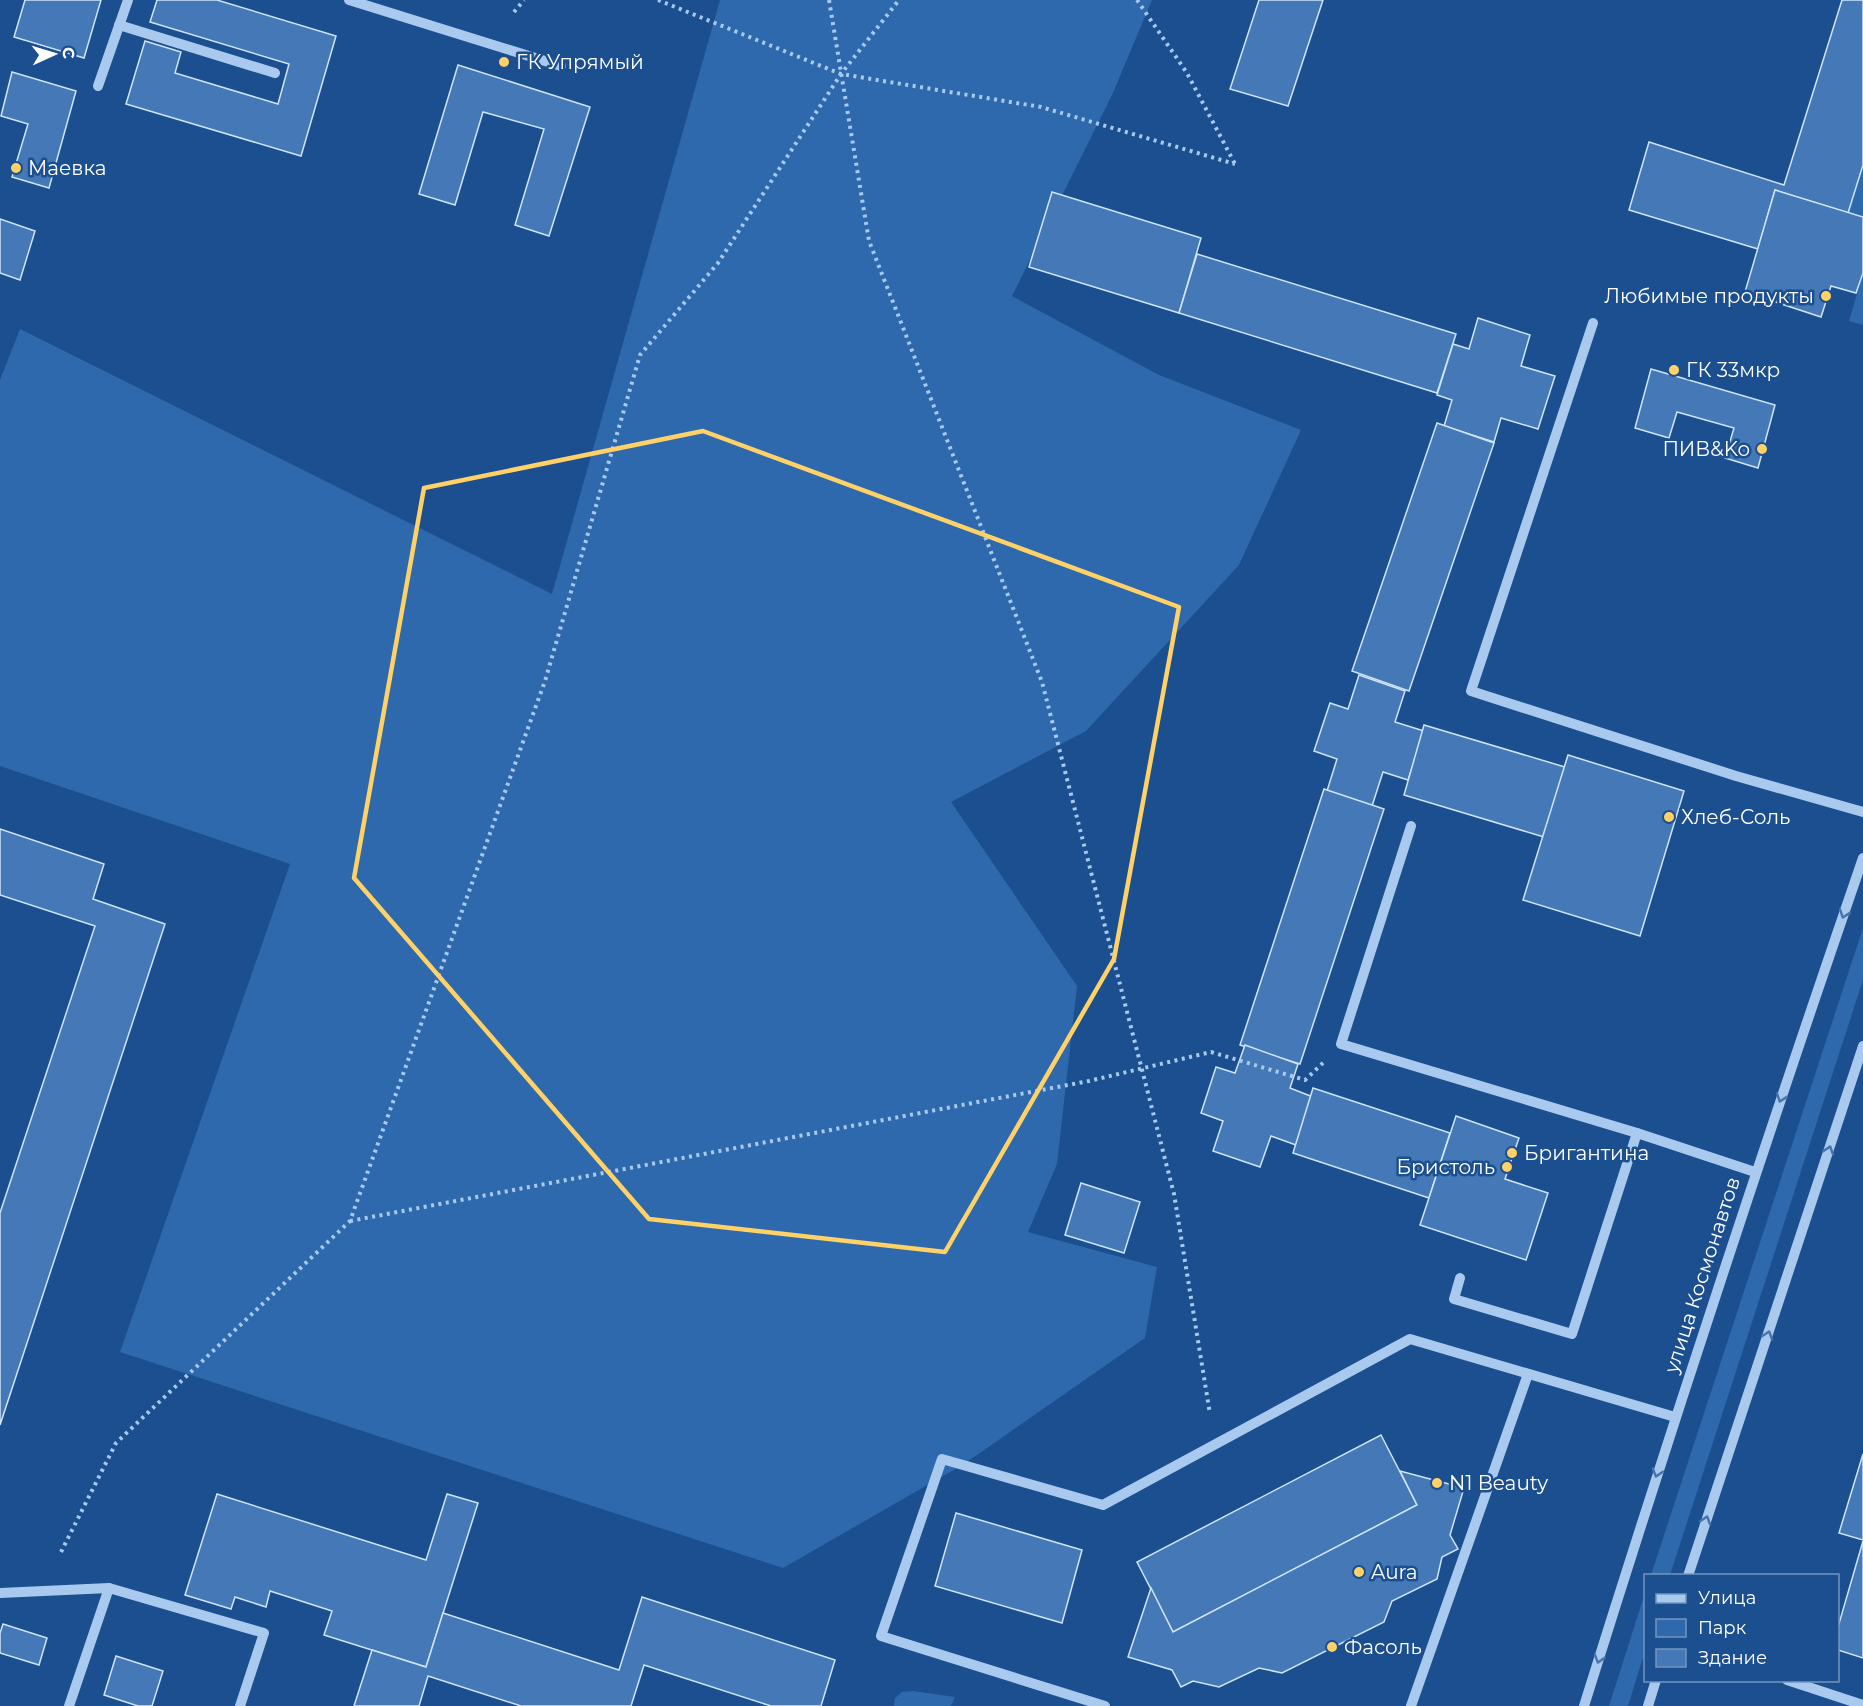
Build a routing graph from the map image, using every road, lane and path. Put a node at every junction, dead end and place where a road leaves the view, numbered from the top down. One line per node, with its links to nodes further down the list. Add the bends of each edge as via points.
1 (128, 0): 9 (street)
2 (349, 0): 10 (street)
3 (524, 0): 8 (path)
4 (658, 0): 12 (path)
5 (829, 0): 12 (path)
6 (899, 0): 12 (path)
7 (1137, 0): 12 (path, via 1187,73 1235,164 1041,107)
8 (514, 12)
9 (119, 25): 11 (street); 13 (street)
10 (561, 66)
11 (274, 73)
12 (841, 74): 20 (path, via 869,241 1042,681); 23 (path, via 718,263 640,355 545,681)
13 (98, 86)
14 (1593, 323): 15 (street, via 1471,691 1736,776)
15 (1863, 812)
16 (1411, 826): 18 (street)
17 (1863, 858): 22 (street, улица Космонавтов, one-way to 22)
18 (1341, 1044): 20 (path, via 1305,1080 1211,1052); 21 (street)
19 (1863, 1046): 29 (street, one-way to 19)
20 (1142, 1068): 23 (path); 26 (path, via 1174,1194)
21 (1637, 1133): 22 (street); 24 (street, via 1572,1334 1454,1299)
22 (1755, 1172): 27 (street, улица Космонавтов)
23 (350, 1221): 28 (path, via 116,1443)
24 (1460, 1278)
25 (1528, 1374): 27 (street); 37 (street, via 1410,1339 1103,1505 942,1459 881,1636); 38 (street)
26 (1210, 1414)
27 (1675, 1417): 39 (street, улица Космонавтов, one-way to 39)
28 (61, 1552)
29 (1688, 1574)
30 (108, 1588): 31 (street); 35 (street); 36 (street, via 264,1633)
31 (0, 1593)
32 (1655, 1682): 40 (street)
33 (1793, 1682): 34 (street)
34 (1863, 1705)
35 (69, 1706)
36 (240, 1706)
37 (1105, 1706)
38 (1411, 1706)
39 (1584, 1706)
40 (1648, 1706)

